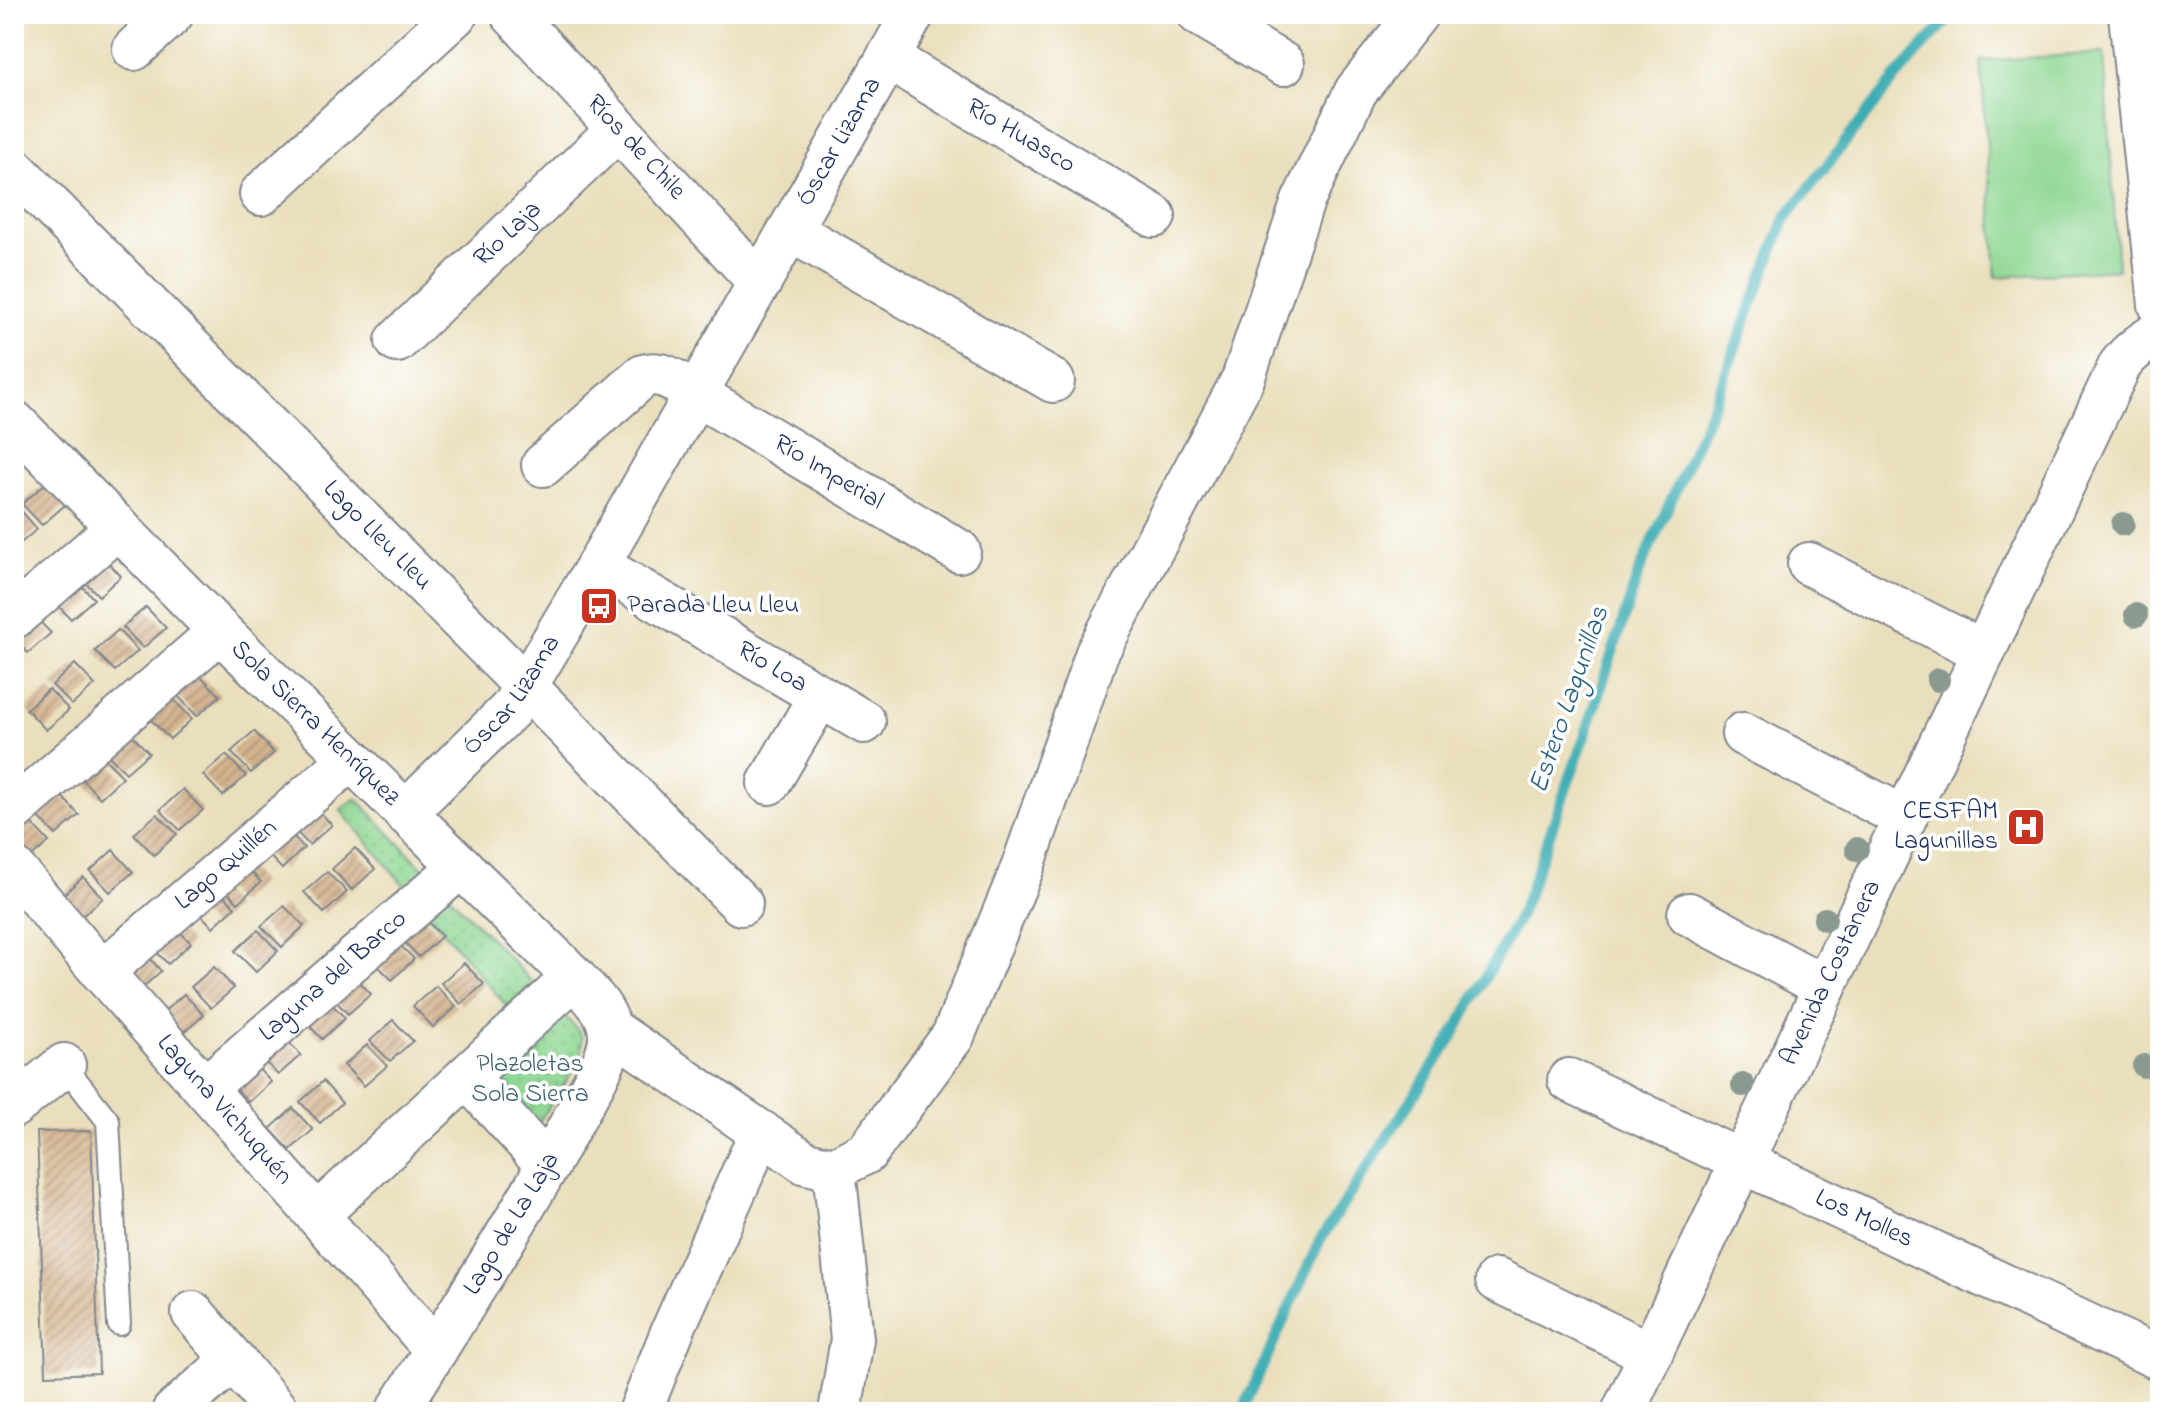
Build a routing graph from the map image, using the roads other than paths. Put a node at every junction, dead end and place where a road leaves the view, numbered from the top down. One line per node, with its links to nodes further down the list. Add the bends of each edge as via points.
1 (172, 14): 8 (street)
2 (456, 14): 13 (street)
3 (512, 14): 11 (street, Ríos de Chile)
4 (913, 14): 9 (street, Óscar Lizama)
5 (1199, 14): 10 (street)
6 (1417, 14): 56 (street, via 1356,91 1303,201 1243,379 1097,653 1022,869 953,1036 867,1152)
7 (2130, 14): 17 (street)
8 (134, 49)
9 (888, 58): 14 (street, Río Huasco); 15 (street, Óscar Lizama)
10 (1283, 64)
11 (618, 129): 16 (street, Ríos de Chile); 19 (street, Río Laja)
12 (14, 169): 31 (street, Lago Lleu Lleu)
13 (261, 194)
14 (1154, 216)
15 (790, 230): 16 (street, Óscar Lizama); 20 (street)
16 (760, 283): 21 (street, Óscar Lizama)
17 (2160, 305)
18 (2160, 332): 30 (street, Avenida Costanera, via 2120,365)
19 (397, 341)
20 (1053, 381)
21 (696, 394): 23 (street, via 664,375 643,376); 25 (street, Río Imperial); 27 (street, Óscar Lizama)
22 (14, 422): 24 (street, Sola Sierra Henríquez)
23 (543, 465)
24 (118, 527): 28 (street); 29 (street, Sola Sierra Henríquez)
25 (959, 551)
26 (1809, 564): 30 (street)
27 (598, 565): 31 (street, Óscar Lizama); 32 (street, Río Loa)
28 (14, 617)
29 (220, 631): 35 (street, Sola Sierra Henríquez); 37 (street)
30 (1984, 652): 39 (street, Avenida Costanera)
31 (526, 686): 38 (street, Óscar Lizama, via 510,710); 42 (street, Lago Lleu Lleu)
32 (820, 696): 33 (street, Río Loa); 36 (street)
33 (864, 722)
34 (1743, 734): 39 (street)
35 (351, 759): 38 (street, Sola Sierra Henríquez); 44 (street, Lago Quillén)
36 (769, 783)
37 (14, 810)
38 (405, 813): 40 (street, Sola Sierra Henríquez)
39 (1905, 818): 46 (street, Avenida Costanera)
40 (461, 866): 45 (street, Sola Sierra Henríquez); 51 (street, Laguna del Barco)
41 (14, 869): 44 (street, Laguna Vichuquén)
42 (741, 904)
43 (1689, 914): 46 (street)
44 (102, 972): 51 (street, Laguna Vichuquén)
45 (574, 977): 47 (street, Sola Sierra Henríquez, via 602,1008); 49 (street)
46 (1825, 987): 54 (street, Avenida Costanera)
47 (610, 1029): 53 (street); 55 (street, Lago de La Laja, via 606,1055)
48 (64, 1065): 52 (street); 60 (lane, via 108,1121)
49 (467, 1077): 55 (street); 57 (street)
50 (1569, 1080): 54 (street, Los Molles)
51 (205, 1088): 57 (street, Laguna Vichuquén)
52 (14, 1106)
53 (761, 1132): 56 (street, via 806,1163); 69 (street)
54 (1742, 1163): 62 (street, Avenida Costanera); 63 (street, Los Molles)
55 (548, 1166): 61 (street, Lago de La Laja)
56 (834, 1169): 70 (street, via 852,1339)
57 (317, 1215): 61 (street, Laguna Vichuquén)
58 (1497, 1280): 62 (street)
59 (193, 1313): 64 (street)
60 (119, 1324)
61 (436, 1350): 68 (street, Lago de La Laja)
62 (1651, 1354): 65 (street, Avenida Costanera)
63 (2160, 1359)
64 (233, 1360): 66 (street); 67 (street)
65 (1628, 1410)
66 (173, 1412)
67 (278, 1412)
68 (397, 1412)
69 (640, 1412)
70 (840, 1412)

